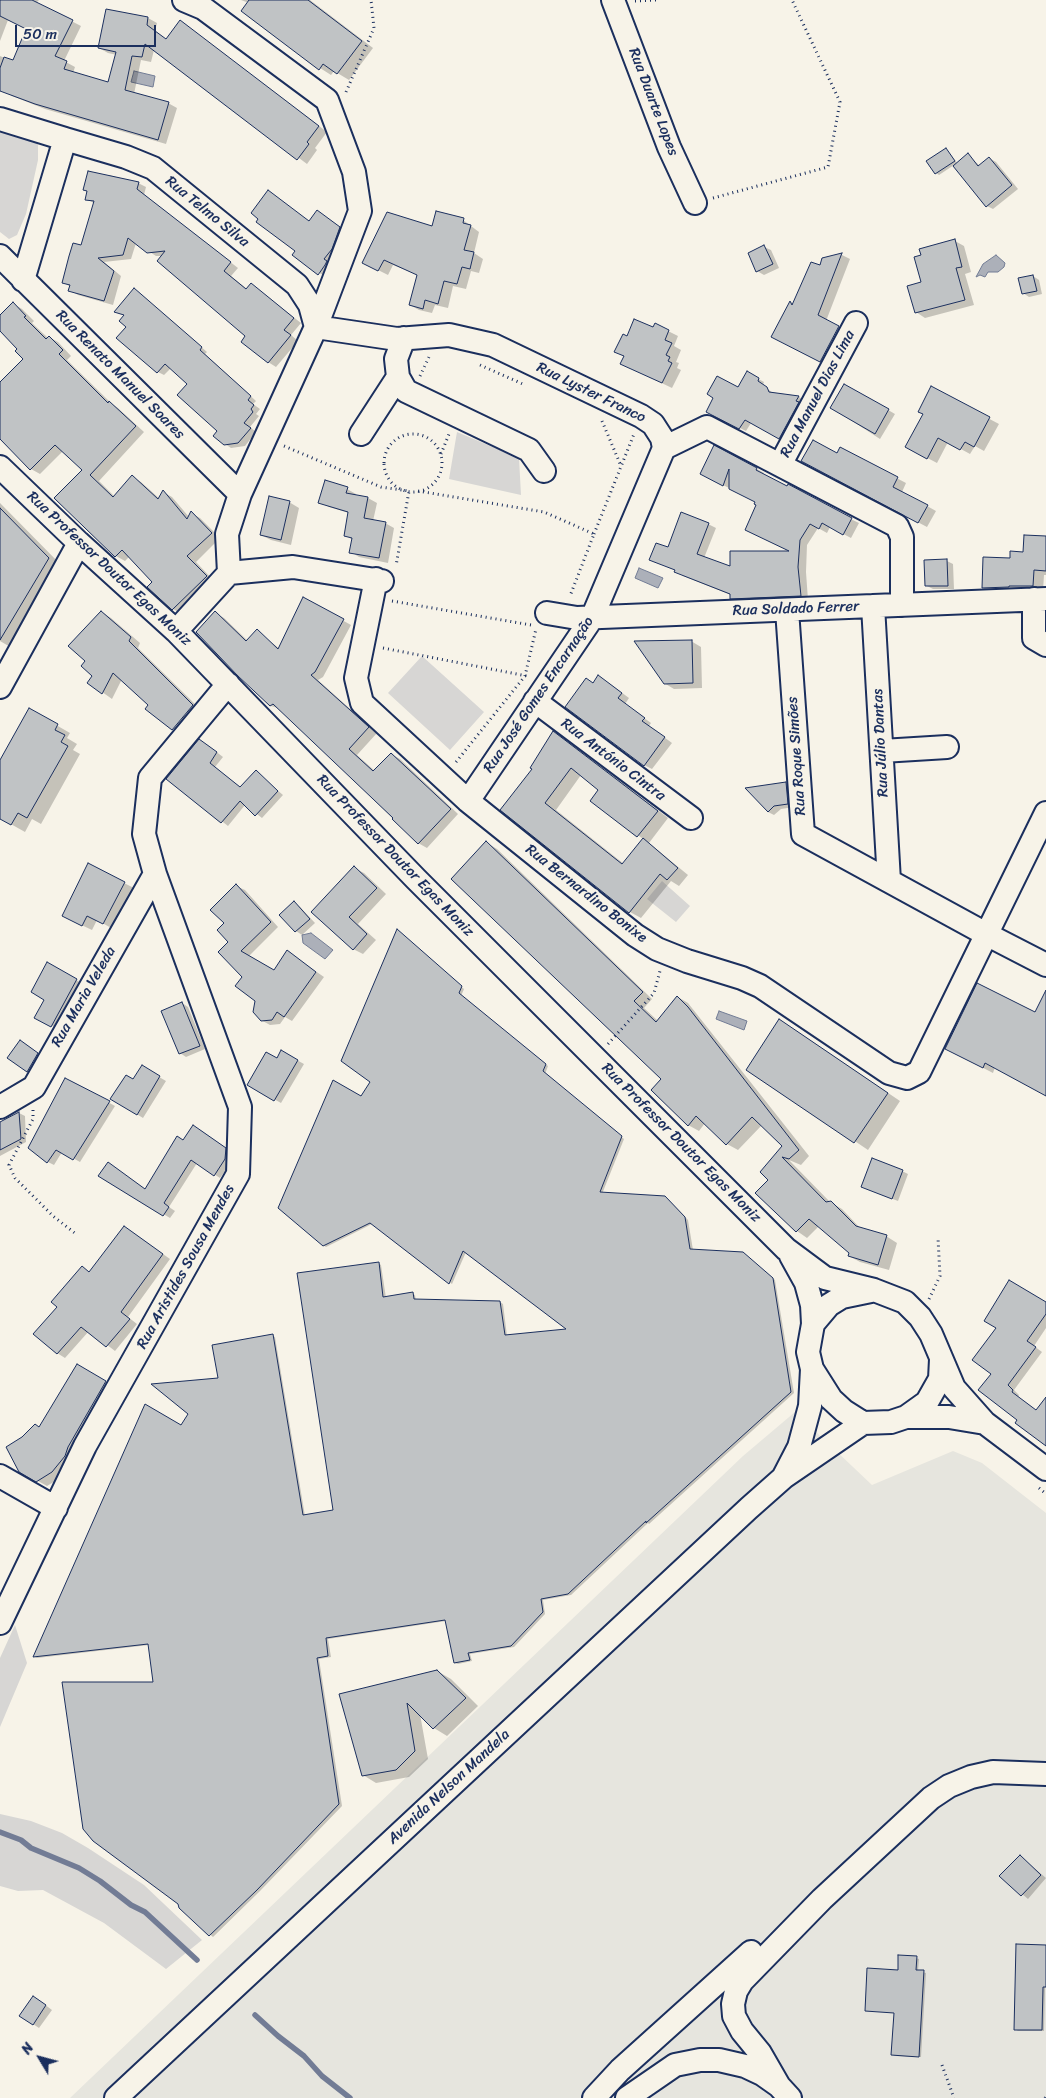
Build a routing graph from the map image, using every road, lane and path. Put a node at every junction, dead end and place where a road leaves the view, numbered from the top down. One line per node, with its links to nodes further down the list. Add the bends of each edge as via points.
1 (184, 0): 5 (street, via 203,8 327,100)
2 (371, 0): 5 (path, via 374,28)
3 (613, 0): 8 (street, Rua Duarte Lopes, via 669,147)
4 (792, 0): 8 (path, via 840,102 828,166)
5 (334, 117): 12 (street, via 354,172 360,211)
6 (0, 119): 7 (street, Rua Telmo Silva)
7 (65, 139): 10 (street); 12 (street, Rua Telmo Silva, via 126,156 153,168 298,285 310,305)
8 (696, 203)
9 (0, 256): 10 (street, Rua Renato Manuel Soares)
10 (23, 280): 32 (street, Rua Renato Manuel Soares)
11 (856, 323): 26 (street, Rua Manuel Dias Lima)
12 (316, 326): 13 (street, Rua Lyster Franco); 24 (street)
13 (404, 338): 16 (street, via 396,359); 21 (street, Rua Lyster Franco, via 449,335 493,345)
14 (432, 352): 16 (path)
15 (480, 364): 17 (path)
16 (407, 380): 23 (street); 29 (street, via 406,391 529,450)
17 (532, 389)
18 (594, 417): 19 (path)
19 (602, 421): 20 (path); 27 (path)
20 (610, 425)
21 (637, 426): 22 (path); 25 (street, Rua Lyster Franco, via 653,424); 27 (path)
22 (626, 432)
23 (361, 434)
24 (266, 438): 30 (path, via 381,487); 32 (street)
25 (664, 448): 26 (street, via 707,427); 42 (street, Rua José Gomes Encarnação)
26 (780, 465): 38 (street, via 897,526 902,537)
27 (621, 466): 33 (path)
28 (0, 467): 34 (street, Rua Professor Doutor Egas Moniz)
29 (544, 471)
30 (409, 491): 31 (path); 31 (path, via 392,483 384,467 384,458 387,449 401,436 421,434 436,445 442,464 434,482); 36 (path)
31 (418, 491): 33 (path, via 544,512)
32 (240, 494): 35 (street, via 226,534)
33 (594, 534): 41 (path)
34 (78, 543): 43 (street, Rua Professor Doutor Egas Moniz); 49 (street)
35 (229, 573): 36 (street, via 293,567); 43 (street)
36 (381, 583): 44 (street, Rua Bernardino Bonixe); 46 (path, via 537,626)
37 (1040, 599): 38 (street, Rua Soldado Ferrer); 45 (street, via 1034,638)
38 (902, 605): 39 (street, Rua Soldado Ferrer)
39 (873, 606): 40 (street, Rua Soldado Ferrer); 52 (street, Rua Júlio Dantas)
40 (787, 610): 42 (street, Rua Soldado Ferrer); 58 (street, Rua Roque Simões, via 802,834)
41 (555, 614): 42 (street, Rua Soldado Ferrer)
42 (592, 618): 47 (street, Rua José Gomes Encarnação)
43 (176, 631): 48 (street, Rua Professor Doutor Egas Moniz)
44 (363, 644): 46 (path); 53 (street, Rua Bernardino Bonixe, via 356,678 362,702)
45 (1046, 645)
46 (526, 676): 47 (path); 53 (path)
47 (549, 680): 50 (street, Rua José Gomes Encarnação)
48 (228, 684): 57 (street, Rua Aristides Sousa Mendes, via 150,778 144,834); 62 (street, Rua Professor Doutor Egas Moniz, via 416,879)
49 (0, 687)
50 (535, 701): 54 (street, Rua José Gomes Encarnação); 56 (street, Rua António Cintra)
51 (947, 747): 52 (street)
52 (882, 751): 58 (street, Rua Júlio Dantas)
53 (443, 778): 54 (street, Rua Bernardino Bonixe)
54 (468, 801): 60 (street, Rua Bernardino Bonixe, via 636,936)
55 (1046, 813): 59 (street, Rua Bernardino Bonixe)
56 (691, 818)
57 (155, 874): 63 (street, Rua Maria Veleda); 80 (street, Rua Aristides Sousa Mendes, via 240,1107 238,1174 85,1446)
58 (889, 881): 59 (street)
59 (986, 934): 60 (street, Rua Bernardino Bonixe, via 919,1072 907,1078 889,1073 760,986); 61 (street)
60 (666, 952): 62 (path, via 654,993)
61 (1046, 965)
62 (596, 1058): 67 (street, Rua Professor Doutor Egas Moniz)
63 (34, 1087): 64 (street, Rua Maria Veleda); 65 (path, via 33,1119 10,1165 15,1178)
64 (0, 1107)
65 (76, 1234)
66 (938, 1238): 69 (path, via 940,1276)
67 (786, 1249): 68 (street, via 826,1278); 70 (street, via 806,1283)
68 (874, 1290): 69 (street, via 905,1302); 70 (street, via 842,1297 829,1305)
69 (920, 1317): 71 (street)
70 (813, 1324): 72 (street, via 808,1352)
71 (941, 1359): 73 (street, via 940,1379 927,1402); 75 (street, via 954,1388)
72 (812, 1369): 74 (street, via 831,1399); 77 (street, via 810,1406 799,1447)
73 (906, 1417): 74 (street, via 891,1422); 75 (street, via 949,1417)
74 (864, 1423): 77 (street)
75 (985, 1423): 78 (street)
76 (0, 1476): 80 (street)
77 (784, 1477): 86 (street, Avenida Nelson Mandela)
78 (1040, 1477): 79 (path)
79 (1046, 1494)
80 (56, 1508): 81 (street, Rua Aristides Sousa Mendes)
81 (0, 1623)
82 (1046, 1774): 83 (street, via 993,1772 949,1786 931,1798)
83 (822, 1899): 85 (street, via 742,1981 734,1997 734,2016); 87 (street, via 762,1942 620,2070)
84 (942, 2065): 89 (path)
85 (784, 2092): 88 (street, via 762,2074 745,2066 719,2060 700,2060 675,2065)
86 (116, 2098)
87 (594, 2098)
88 (628, 2098)
89 (954, 2098)

